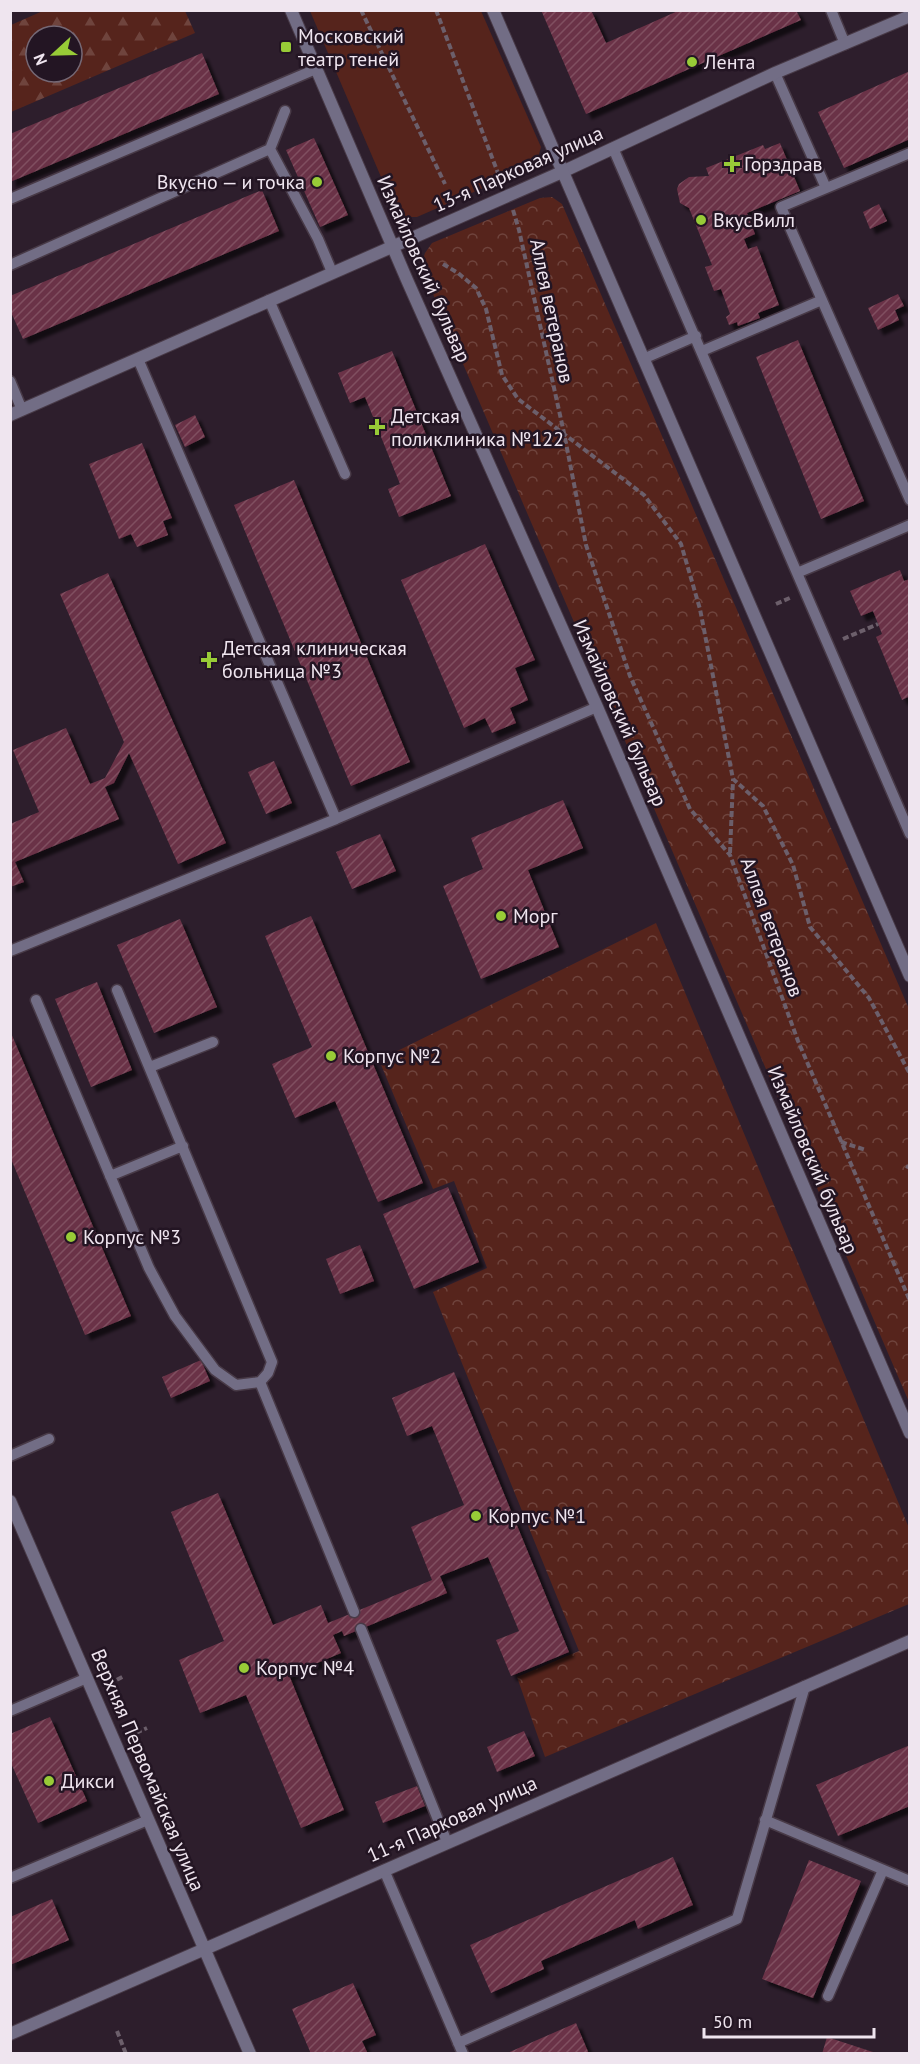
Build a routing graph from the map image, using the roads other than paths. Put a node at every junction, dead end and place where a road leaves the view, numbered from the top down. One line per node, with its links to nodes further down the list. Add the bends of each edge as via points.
1 (291, 10): 6 (street, Измайловский бульвар)
2 (493, 10): 12 (street)
3 (831, 10): 5 (lane)
4 (907, 14): 5 (street, 13-я Парковая улица)
5 (845, 44): 7 (street, 13-я Парковая улица)
6 (316, 69): 14 (lane); 15 (street, Измайловский бульвар)
7 (776, 73): 9 (street, 13-я Парковая улица); 13 (lane)
8 (285, 111): 10 (lane)
9 (613, 148): 12 (street, 13-я Парковая улица); 20 (lane)
10 (270, 149): 16 (lane); 17 (lane, via 318,238)
11 (909, 153): 13 (lane)
12 (562, 172): 15 (street, 13-я Парковая улица); 23 (street)
13 (826, 188): 19 (lane, via 781,207)
14 (10, 199)
15 (392, 246): 17 (street, 13-я Парковая улица); 30 (street, Измайловский бульвар)
16 (10, 265)
17 (332, 273): 18 (street, 13-я Парковая улица)
18 (269, 300): 22 (street, 13-я Парковая улица); 26 (lane)
19 (822, 300): 21 (lane); 27 (lane)
20 (696, 336): 21 (lane); 23 (lane)
21 (702, 351): 29 (lane)
22 (138, 359): 25 (street, 13-я Парковая улица); 31 (lane)
23 (643, 359): 34 (street)
24 (10, 381): 25 (lane)
25 (16, 412)
26 (345, 474)
27 (909, 500)
28 (909, 525): 29 (lane)
29 (797, 573): 32 (lane)
30 (597, 707): 31 (lane); 42 (street, Измайловский бульвар)
31 (336, 819): 33 (lane)
32 (909, 834)
33 (10, 951)
34 (908, 967)
35 (117, 990): 38 (lane)
36 (36, 1000): 40 (lane)
37 (213, 1042): 38 (lane)
38 (150, 1067): 39 (lane)
39 (183, 1146): 40 (lane); 41 (lane, via 272,1362)
40 (110, 1176): 41 (lane, via 149,1268 175,1316 215,1370 236,1385)
41 (260, 1382): 46 (lane)
42 (909, 1433)
43 (49, 1439): 44 (lane)
44 (10, 1456)
45 (10, 1501): 49 (street, Верхняя Первомайская улица)
46 (354, 1612)
47 (361, 1629): 54 (lane)
48 (909, 1641): 50 (street, 11-я Парковая улица)
49 (87, 1678): 51 (lane); 52 (street, Верхняя Первомайская улица)
50 (805, 1686): 53 (lane); 54 (street, 11-я Парковая улица)
51 (10, 1711)
52 (148, 1820): 57 (lane); 59 (street, Верхняя Первомайская улица)
53 (765, 1820): 56 (lane); 62 (lane, via 737,1919)
54 (447, 1842): 55 (street, 11-я Парковая улица)
55 (384, 1870): 59 (street, 11-я Парковая улица); 62 (lane)
56 (883, 1870): 58 (lane); 60 (lane)
57 (10, 1878)
58 (909, 1881)
59 (205, 1949): 61 (street, 11-я Парковая улица); 63 (street, Верхняя Первомайская улица)
60 (828, 1996)
61 (10, 2034)
62 (460, 2048)
63 (250, 2054)

